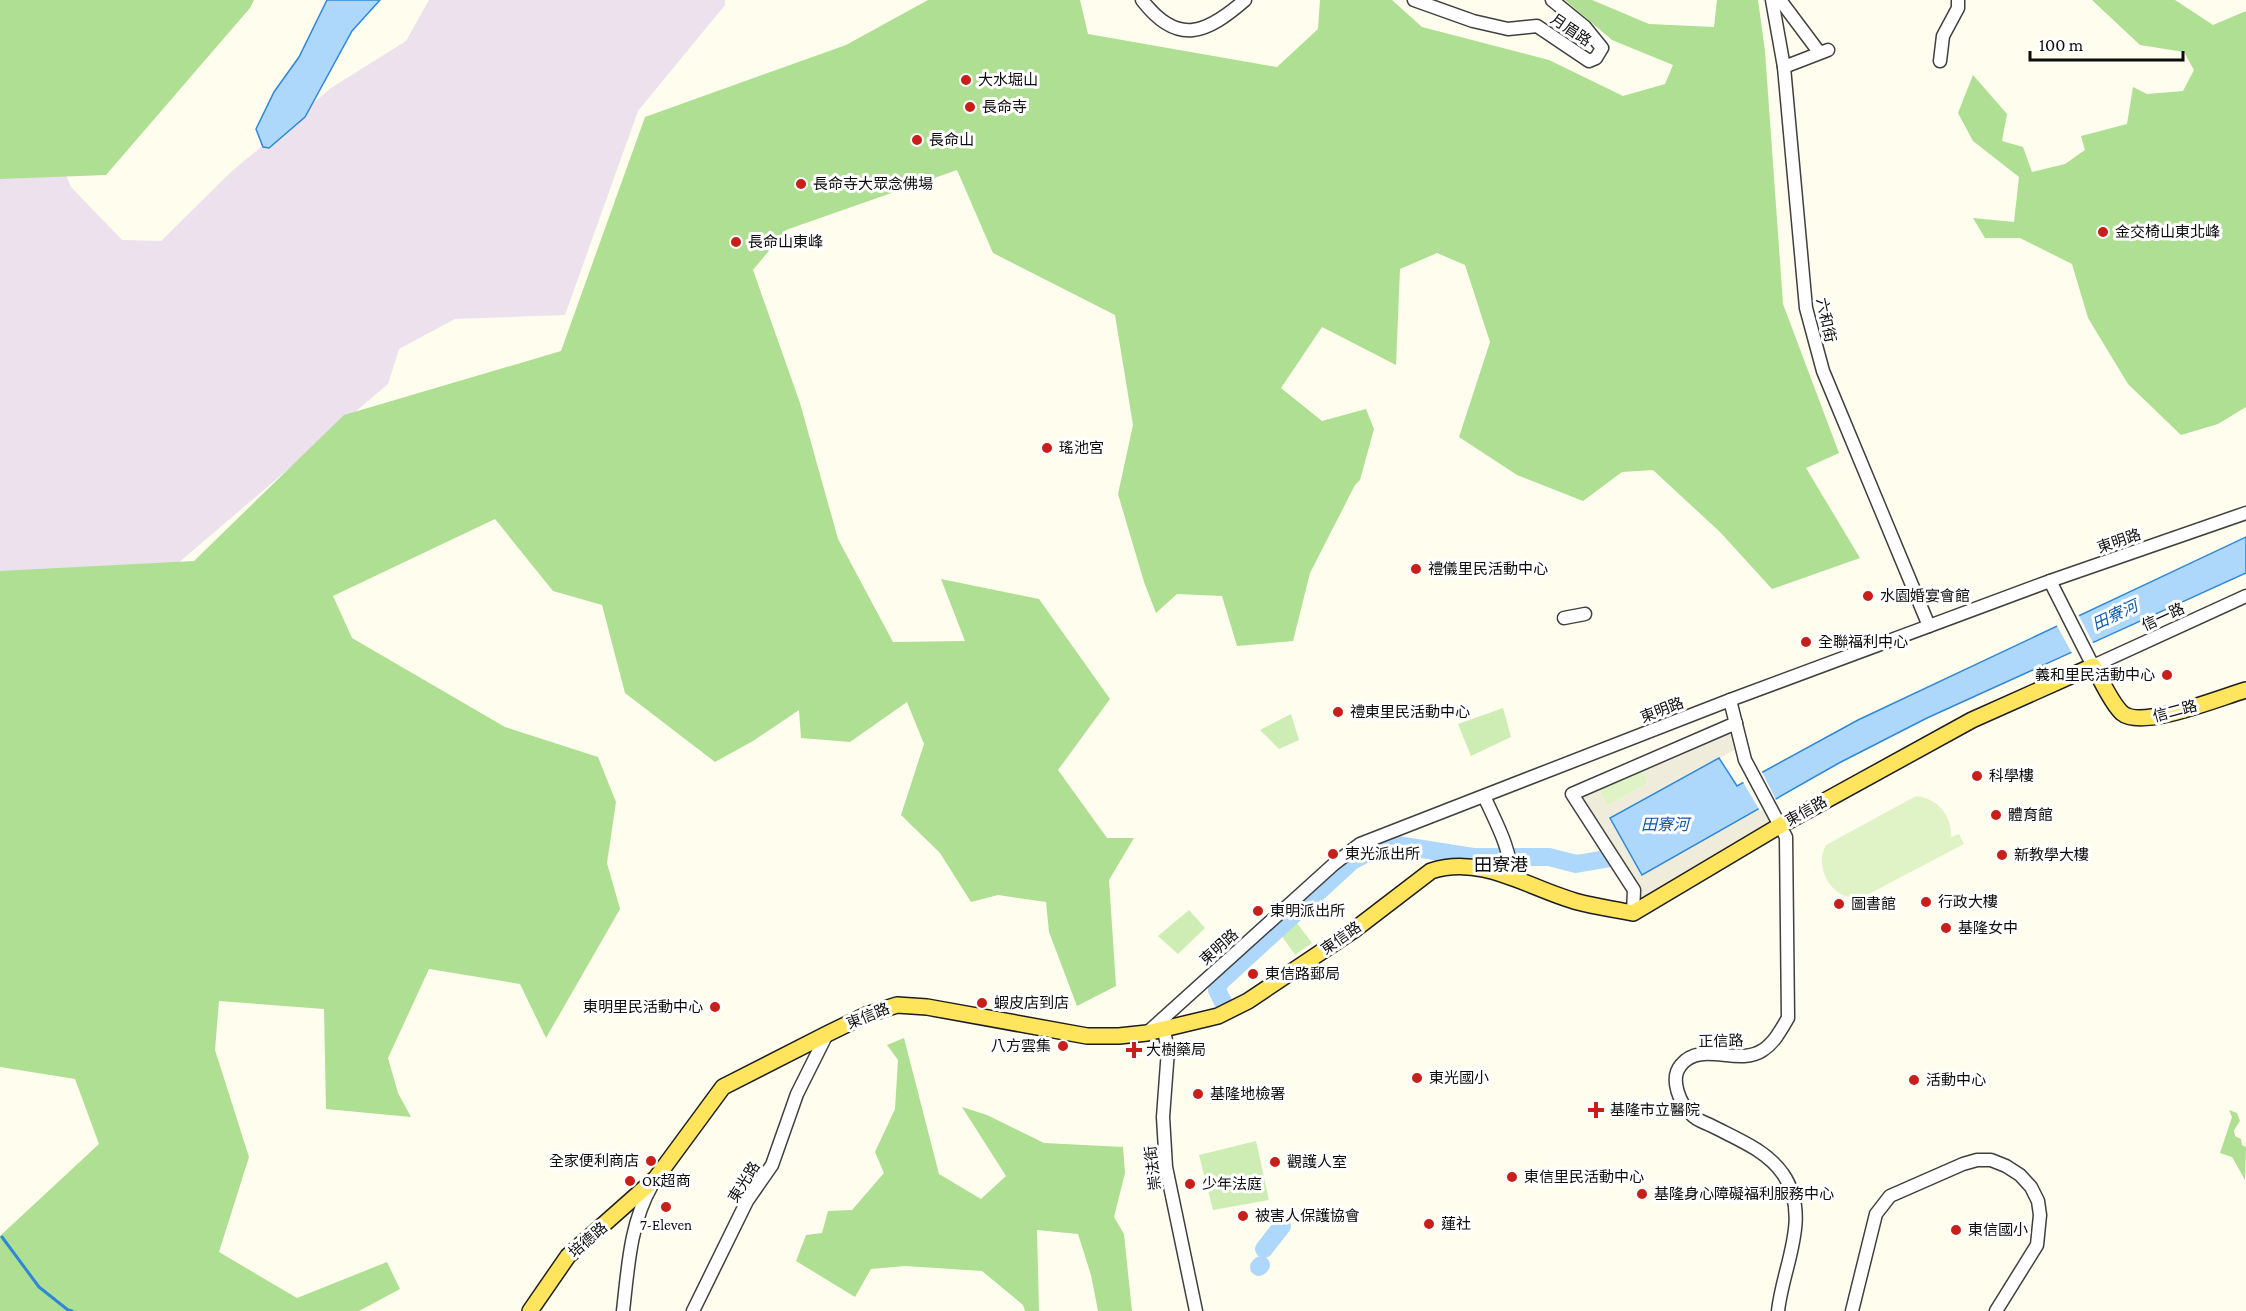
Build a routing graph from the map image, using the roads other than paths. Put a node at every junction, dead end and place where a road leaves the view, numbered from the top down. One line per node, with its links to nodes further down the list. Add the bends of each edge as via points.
1 (1142, 0): 2 (street, via 1163,20 1182,30 1199,31)
2 (1245, 0)
3 (1414, 0): 4 (street, 月眉路, via 1508,29 1537,26 1589,61 1596,58 1602,48 1585,27)
4 (1552, 0)
5 (1773, 0): 9 (street, 六和街)
6 (1780, 0): 9 (street, via 1824,51)
7 (1958, 0): 8 (street, via 1944,36)
8 (1940, 61)
9 (1784, 67): 15 (street, 六和街, via 1806,308 1815,344)
10 (2246, 513): 11 (street, 東明路)
11 (2050, 580): 15 (street, 東明路); 16 (street)
12 (2246, 596): 16 (street, 信一路)
13 (1585, 614): 14 (street)
14 (1564, 618)
15 (1929, 626): 18 (street, 東明路)
16 (2093, 666): 17 (main road, 信二路, via 2120,712 2136,719 2162,716); 21 (main road, 東信路, via 1972,720)
17 (2246, 690)
18 (1730, 700): 19 (street); 20 (street, 東明路)
19 (1736, 723): 21 (street, via 1740,747 1751,772); 23 (street, via 1572,794 1634,890)
20 (1484, 796): 22 (street, via 1507,850); 24 (street, 東明路, via 1360,844)
21 (1781, 825): 23 (main road, 東信路); 31 (street, 正信路, via 1786,837 1788,1018 1762,1051 1740,1058 1712,1054 1689,1058 1681,1065 1675,1081 1692,1115 1757,1149 1771,1160 1789,1186 1797,1220)
22 (1511, 872): 23 (main road, 東信路, via 1578,902); 24 (main road, 東信路, via 1464,866 1431,871 1354,930 1248,1001 1218,1016)
23 (1633, 913)
24 (1164, 1025): 25 (main road, 東信路, via 1147,1033 1087,1036 897,1005); 30 (street, 崇法街, via 1168,1050 1163,1117 1166,1167)
25 (827, 1034): 26 (main road, 東信路, via 723,1087); 29 (street, 東光路, via 797,1094 772,1165 747,1201)
26 (656, 1178): 27 (main road, 培德路, via 568,1256); 28 (street, 東信路, via 645,1198 630,1247)
27 (530, 1311)
28 (623, 1311)
29 (693, 1311)
30 (1196, 1311)
31 (1778, 1311)
32 (1852, 1311): 33 (street, via 1876,1214 1890,1196 1963,1164 1990,1160 2006,1166 2025,1181 2038,1201 2040,1215 2037,1245)
33 (1996, 1311)

